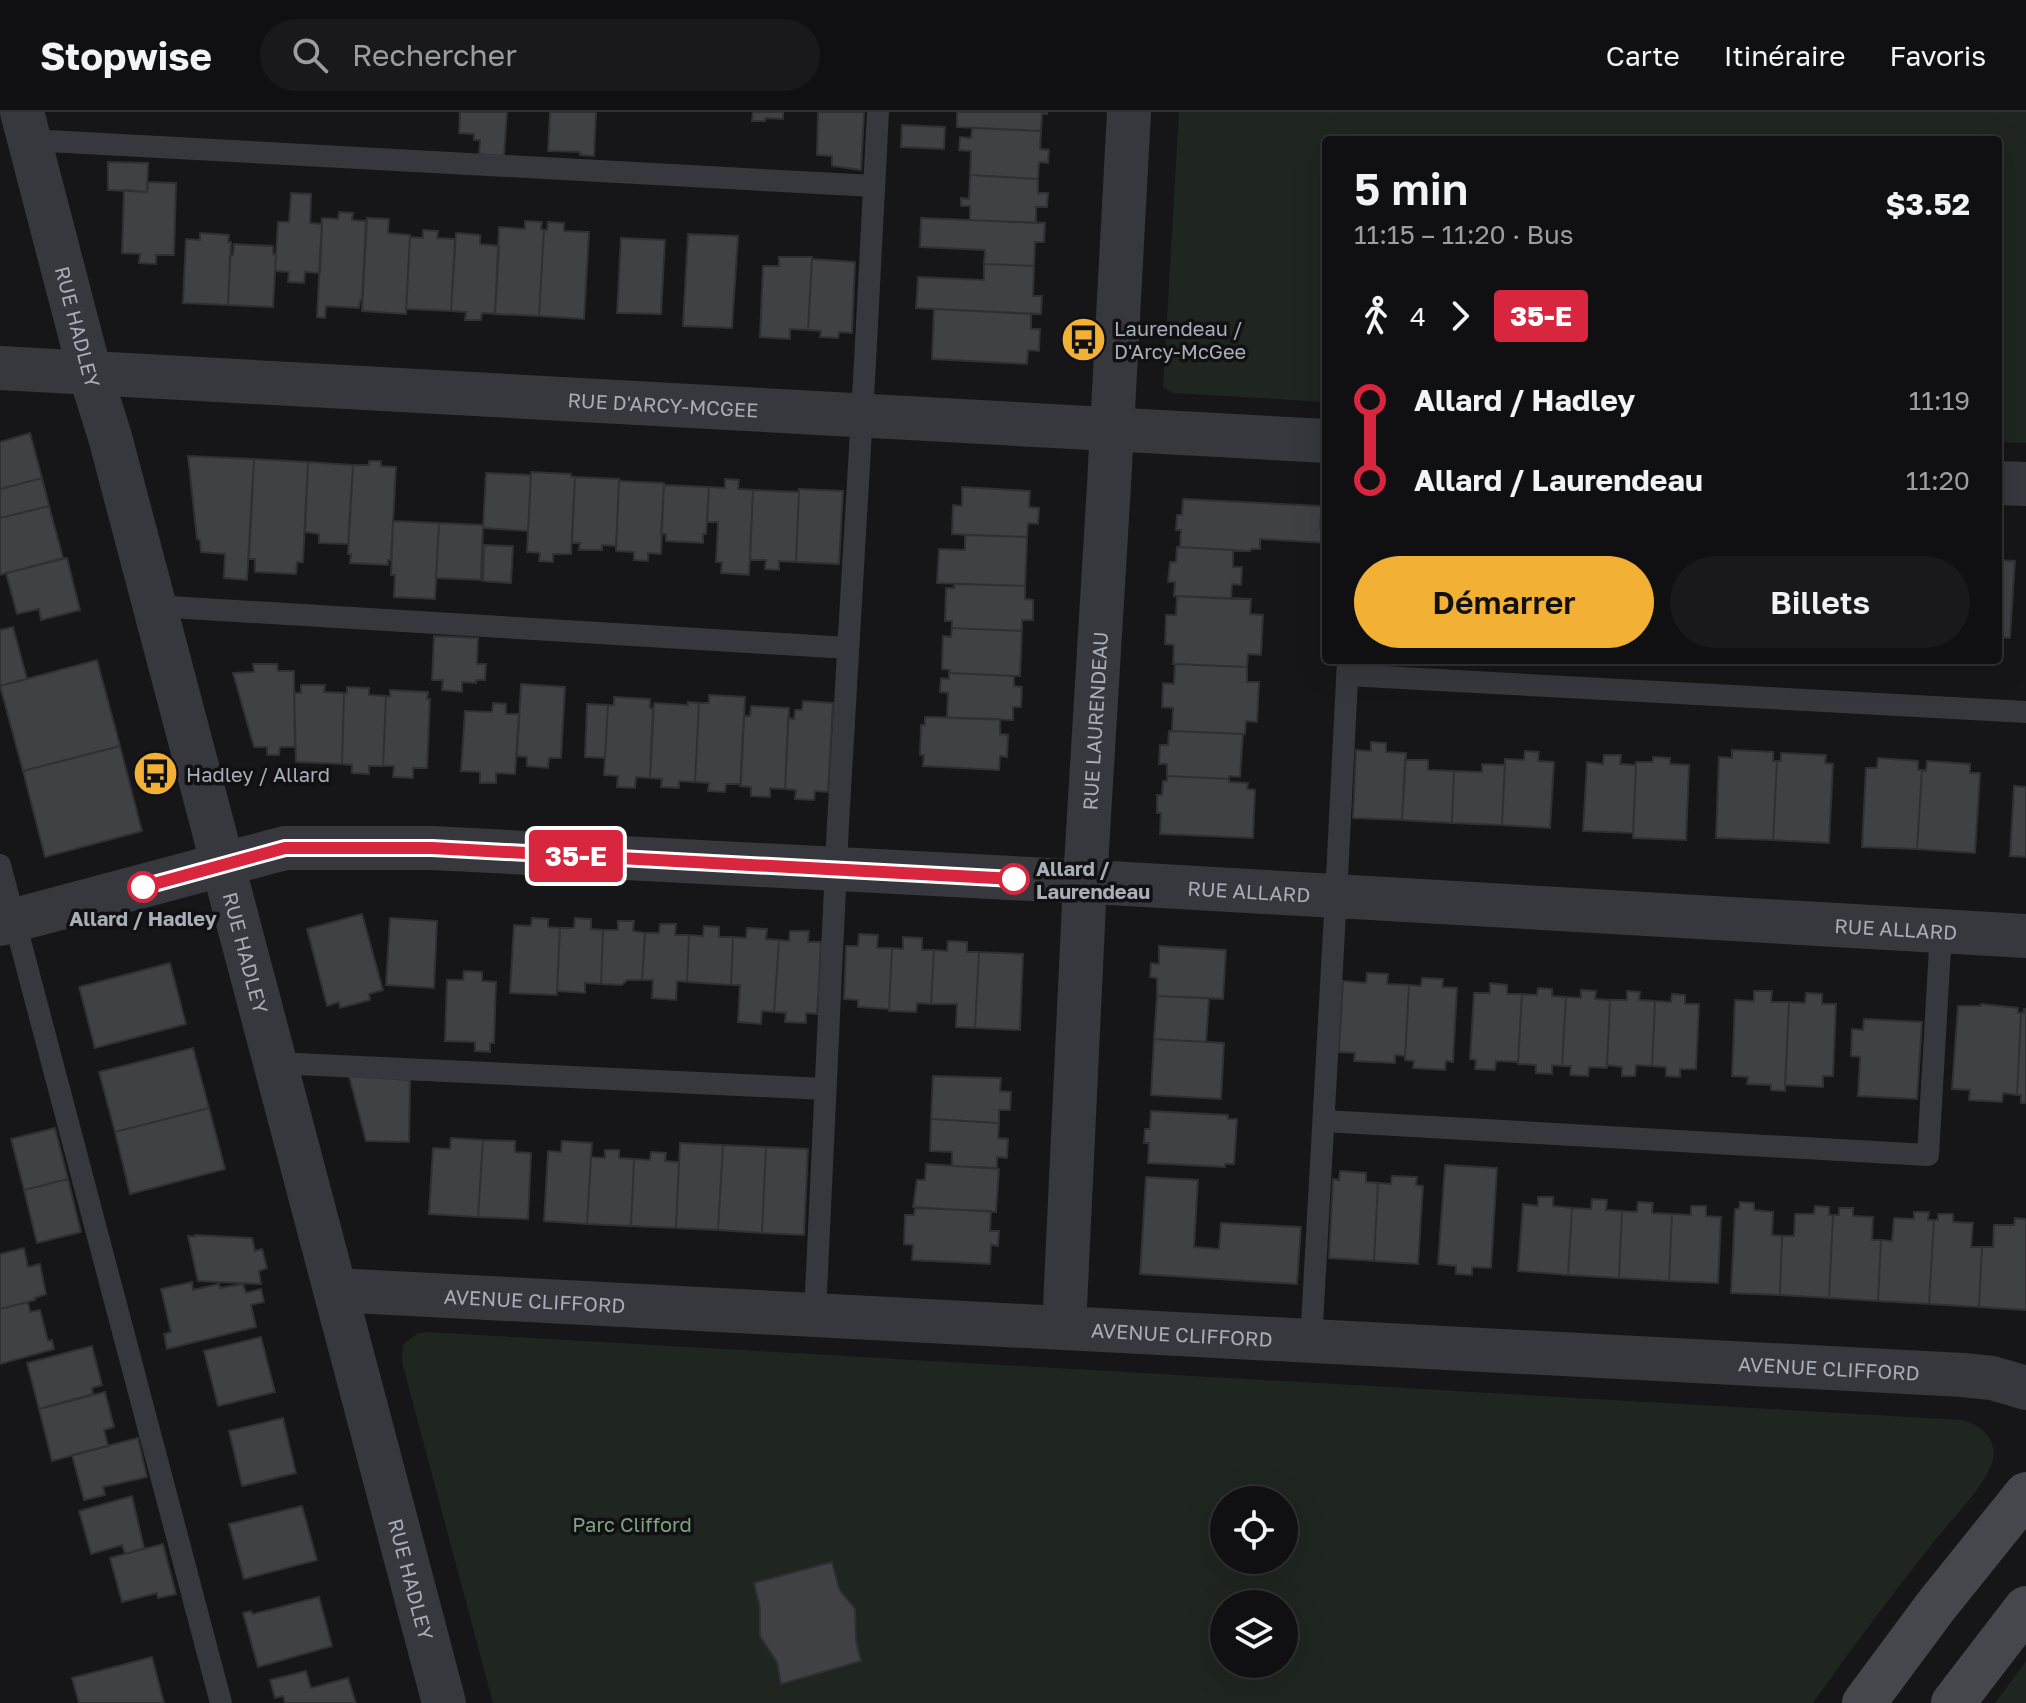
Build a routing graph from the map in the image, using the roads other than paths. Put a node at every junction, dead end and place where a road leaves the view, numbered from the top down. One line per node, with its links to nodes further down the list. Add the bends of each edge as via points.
1 (878, 112): 4 (lane)
2 (1129, 112): 8 (street, RUE LAURENDEAU)
3 (25, 126): 4 (lane); 6 (street, RUE HADLEY)
4 (874, 186): 7 (lane)
5 (0, 368): 6 (street, RUE D'ARCY-MCGEE)
6 (90, 373): 7 (street, RUE D'ARCY-MCGEE); 12 (street, RUE HADLEY)
7 (860, 416): 8 (street, RUE D'ARCY-MCGEE); 13 (lane)
8 (1112, 430): 9 (street, RUE D'ARCY-MCGEE); 19 (street, RUE LAURENDEAU)
9 (1322, 441)
10 (2002, 483): 11 (street)
11 (2026, 484)
12 (154, 606): 13 (lane); 17 (street, RUE HADLEY)
13 (848, 648): 18 (lane)
14 (1347, 667): 15 (lane); 20 (lane)
15 (2026, 712)
16 (0, 865): 21 (lane)
17 (223, 865): 18 (street, RUE ALLARD, via 285,848 366,847); 21 (street, RUE ALLARD); 24 (street, RUE HADLEY)
18 (835, 870): 19 (street, RUE ALLARD); 25 (lane)
19 (1085, 882): 20 (street, RUE ALLARD); 29 (street, RUE LAURENDEAU)
20 (1336, 896): 22 (street, RUE ALLARD); 26 (lane)
21 (8, 922): 34 (lane)
22 (1941, 931): 23 (street, RUE ALLARD); 26 (lane, via 1928,1155)
23 (2026, 936)
24 (275, 1063): 25 (lane); 27 (street, RUE HADLEY)
25 (825, 1089): 28 (lane)
26 (1324, 1121): 30 (lane)
27 (335, 1290): 28 (street, AVENUE CLIFFORD); 35 (street, RUE HADLEY)
28 (815, 1314): 29 (street, AVENUE CLIFFORD)
29 (1064, 1328): 30 (street, AVENUE CLIFFORD)
30 (1311, 1342): 31 (street, AVENUE CLIFFORD, via 1963,1375)
31 (2026, 1388)
32 (2026, 1494): 36 (main road)
33 (2026, 1608): 37 (main road)
34 (221, 1703)
35 (444, 1703)
36 (1864, 1703)
37 (1953, 1703)

